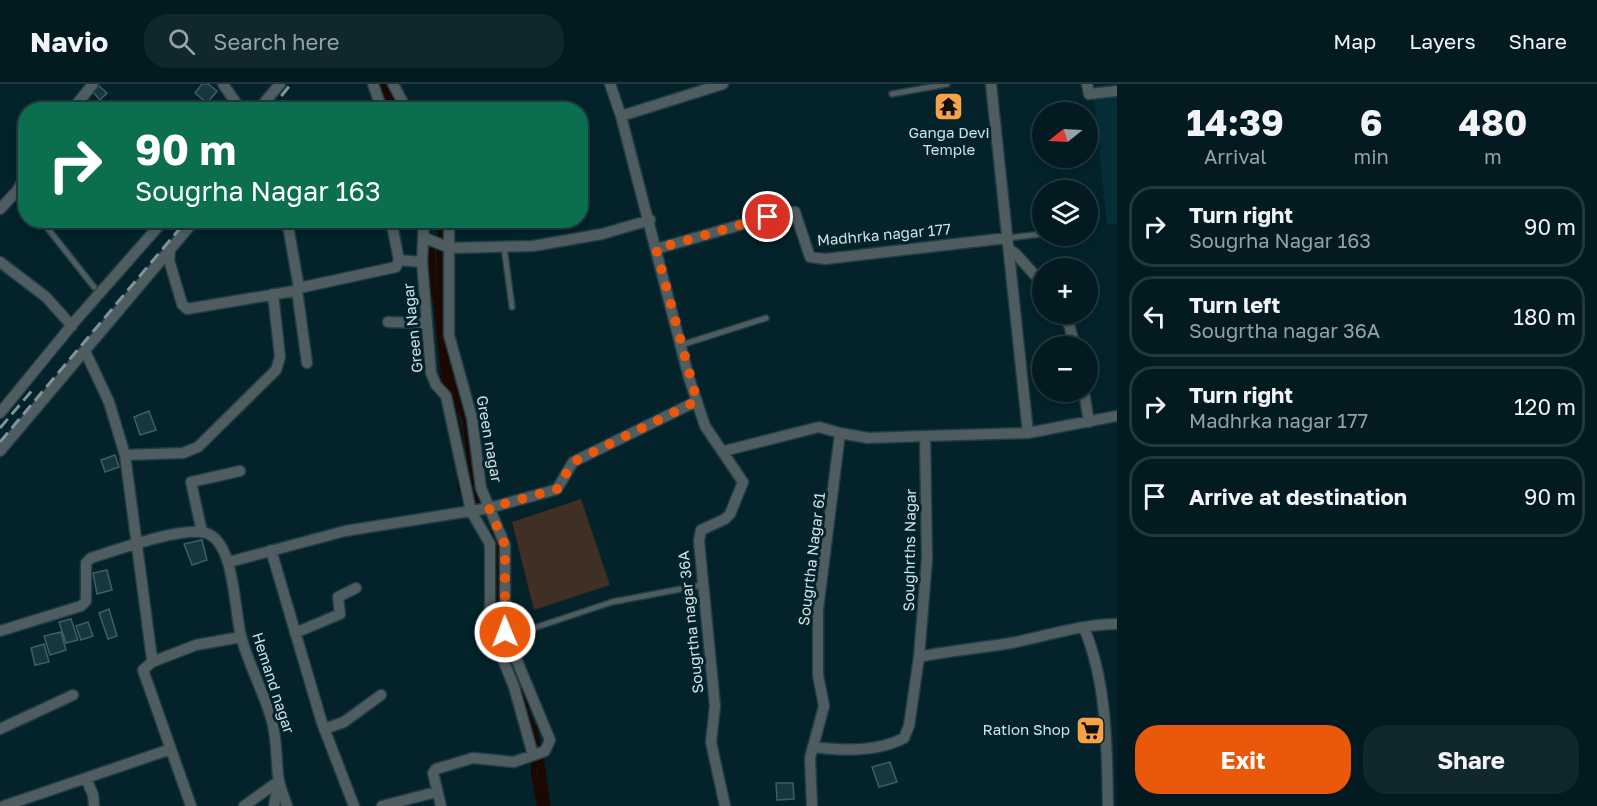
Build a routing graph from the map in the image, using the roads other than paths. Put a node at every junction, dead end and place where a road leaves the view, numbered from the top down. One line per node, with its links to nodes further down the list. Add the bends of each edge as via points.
1 (93, 84): 13 (street)
2 (224, 84): 14 (street)
3 (280, 84): 15 (street)
4 (373, 84): 16 (street)
5 (393, 84): 17 (street)
6 (610, 84): 18 (street, Sougrtha nagar 36A)
7 (723, 84): 18 (street)
8 (947, 84): 12 (lane)
9 (991, 84): 31 (street)
10 (1088, 84): 11 (street, via 1089,94)
11 (1117, 91)
12 (892, 94)
13 (78, 102)
14 (236, 102)
15 (265, 102)
16 (379, 102)
17 (403, 102)
18 (621, 116): 21 (street, Sougrtha nagar 36A)
19 (17, 191): 20 (street)
20 (0, 209)
21 (650, 220): 32 (street, via 590,236); 34 (street, Sougrtha nagar 36A)
22 (47, 228): 40 (lane)
23 (157, 228): 47 (street)
24 (189, 228): 35 (street)
25 (288, 228): 41 (street)
26 (393, 228): 36 (street)
27 (424, 228): 30 (street)
28 (449, 228): 33 (street, Green nagar)
29 (1032, 237): 31 (lane)
30 (425, 238): 33 (street); 38 (street, Green Nagar)
31 (1008, 244): 34 (street, Madhrka nagar 177, via 810,257 795,212); 39 (street); 57 (street)
32 (504, 247): 33 (street); 43 (lane)
33 (450, 248): 63 (street, Green nagar, via 448,335 472,417 481,488)
34 (656, 249): 48 (street, Sougrtha nagar 36A)
35 (170, 251): 42 (street, via 169,260 187,309); 49 (street)
36 (399, 260): 38 (street); 41 (street, via 396,267)
37 (0, 262): 47 (street, via 46,297)
38 (422, 262): 46 (street, Green Nagar)
39 (1032, 272)
40 (94, 287)
41 (298, 289): 42 (street); 50 (street)
42 (273, 294): 61 (street, via 280,357 276,370 198,447 183,453)
43 (512, 307)
44 (765, 318): 48 (lane)
45 (388, 322): 46 (street)
46 (426, 323): 64 (street, Green Nagar, via 431,373 446,396)
47 (72, 326): 53 (street)
48 (681, 345): 51 (street, Sougrtha nagar 36A)
49 (84, 351): 59 (street); 61 (street, via 109,402)
50 (307, 363)
51 (697, 401): 60 (street, Sougrtha nagar 36A, via 708,433); 63 (street, via 573,462 557,489)
52 (1086, 402): 55 (street)
53 (0, 413)
54 (1117, 416): 55 (street)
55 (1089, 422): 57 (street)
56 (840, 433): 58 (street, via 868,438); 60 (street, via 819,427); 85 (street, Sougrtha Nagar 61, via 818,609 818,675 824,706)
57 (1028, 433): 58 (street)
58 (925, 436): 77 (street, Soughrths Nagar, via 927,559)
59 (0, 451)
60 (724, 451): 69 (street, Sougrtha nagar 36A, via 743,482 730,514 701,531)
61 (125, 455): 66 (street)
62 (240, 471): 65 (street, via 191,482)
63 (489, 508): 64 (street); 76 (street, Green nagar, via 505,545)
64 (471, 511): 67 (street, via 345,531); 87 (street, Green Nagar, via 490,544 490,627 514,687)
65 (202, 532): 66 (street); 68 (street, Hemand nagar, via 220,542)
66 (136, 543): 73 (street, via 86,563 86,601 81,606); 78 (street)
67 (271, 550): 68 (street); 74 (street)
68 (229, 562): 75 (street, Hemand nagar)
69 (702, 585): 76 (lane, via 612,602); 100 (street, Sougrtha nagar 36A, via 715,706 711,742)
70 (356, 588): 74 (street, via 338,597 340,614)
71 (1117, 624): 72 (street)
72 (1084, 628): 77 (street); 84 (street, via 1095,662)
73 (0, 631)
74 (295, 633): 82 (street)
75 (241, 637): 78 (street, via 196,645); 89 (street, Hemand nagar, via 271,718)
76 (503, 638): 87 (street, Green nagar, via 550,740 545,751)
77 (920, 657): 85 (street, Soughrths Nagar, via 904,738 878,747)
78 (152, 662): 86 (street, via 143,670)
79 (73, 695): 81 (street)
80 (381, 695): 82 (street, via 344,722)
81 (0, 729)
82 (324, 729): 98 (street)
83 (1117, 738): 84 (street)
84 (1106, 741): 102 (street)
85 (814, 747): 101 (street, Sougrtha Nagar 61, via 810,758)
86 (171, 749): 88 (street); 94 (street)
87 (532, 755): 90 (street, via 506,763 474,758 442,766 434,773)
88 (86, 778): 92 (street); 93 (street)
89 (279, 781): 95 (street); 96 (street); 97 (street)
90 (436, 792): 91 (street); 99 (street)
91 (389, 805)
92 (4, 806)
93 (94, 806)
94 (191, 806)
95 (244, 806)
96 (274, 806)
97 (287, 806)
98 (354, 806)
99 (441, 806)
100 (725, 806)
101 (812, 806)
102 (1108, 806)

